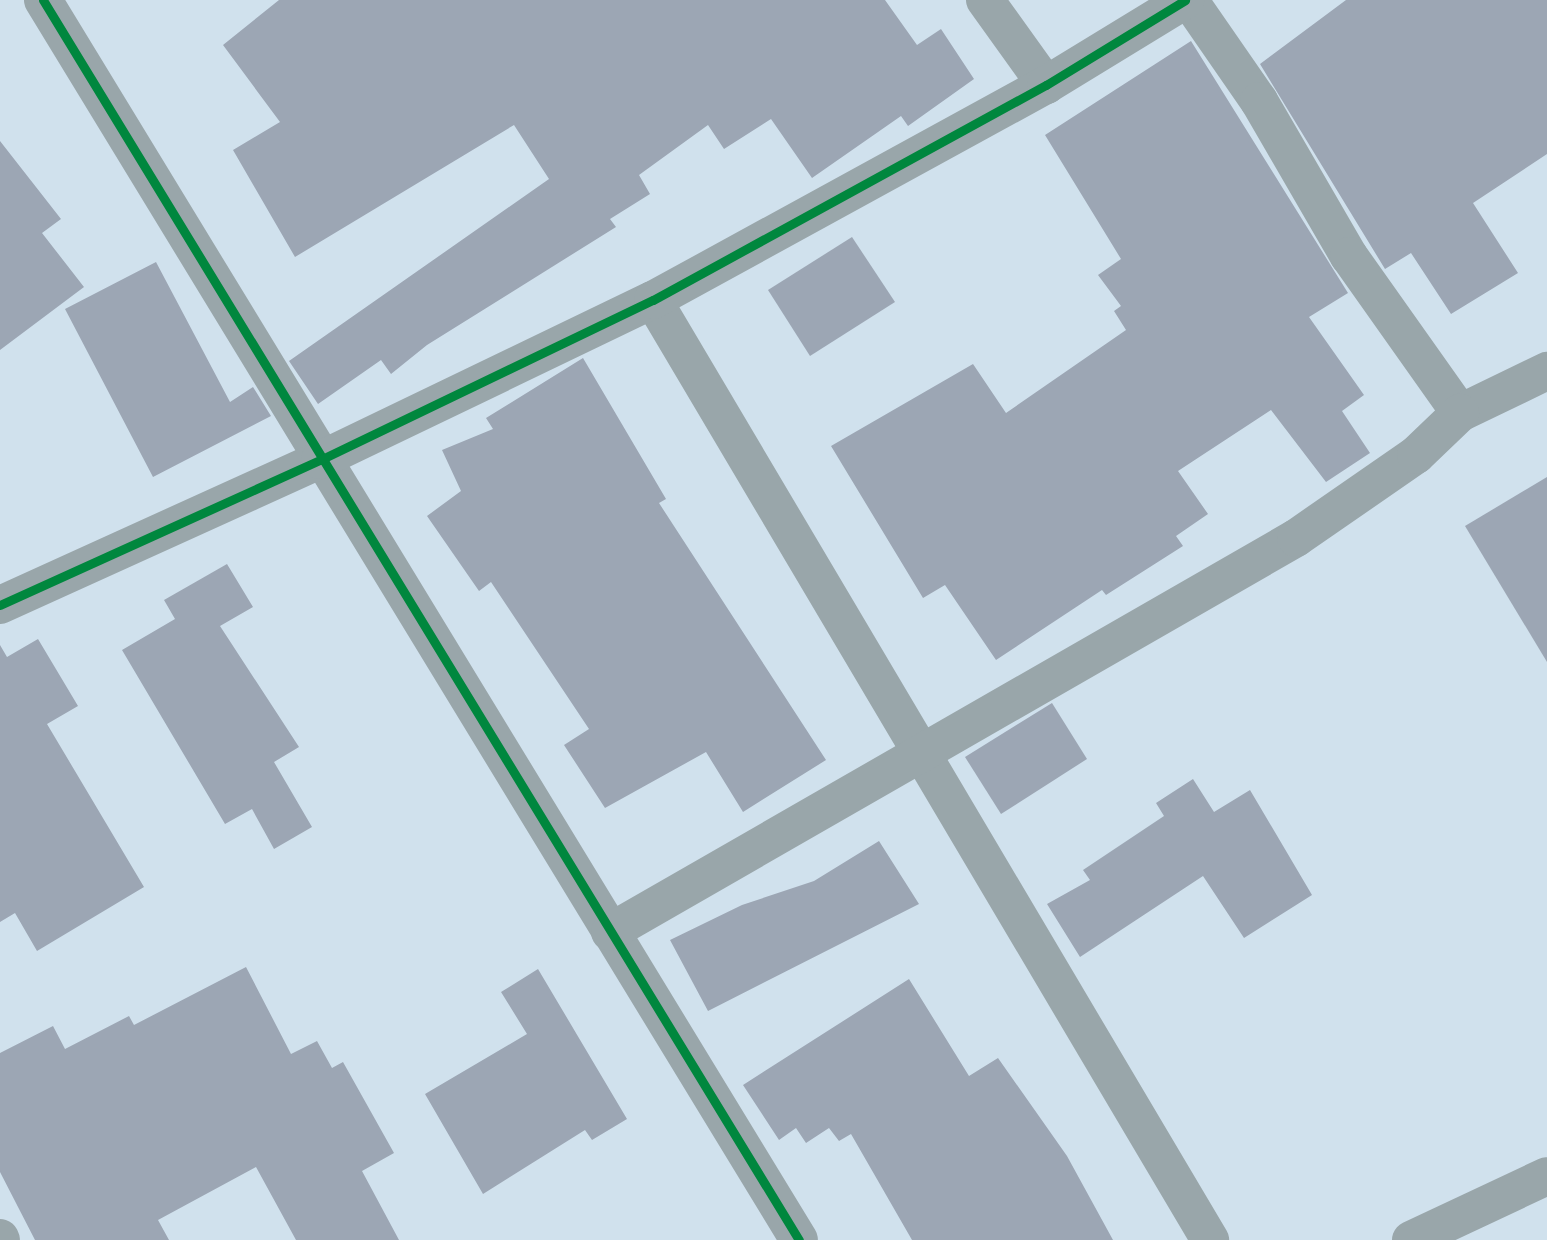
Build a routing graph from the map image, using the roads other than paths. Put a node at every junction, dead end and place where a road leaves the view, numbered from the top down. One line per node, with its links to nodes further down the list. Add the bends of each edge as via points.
1 (43, 0): 8 (street)
2 (985, 0): 4 (street)
3 (1187, 0): 4 (street); 7 (street, via 1259,101 1349,256)
4 (1046, 85): 5 (street)
5 (653, 300): 8 (street); 10 (street)
6 (1547, 371): 7 (street)
7 (1460, 413): 10 (street, via 1416,455 1296,538)
8 (320, 460): 9 (street); 11 (street)
9 (0, 605)
10 (920, 754): 11 (street); 14 (street)
11 (610, 932): 13 (street)
12 (1547, 1175): 15 (street)
13 (799, 1240)
14 (1210, 1240)
15 (1411, 1240)

